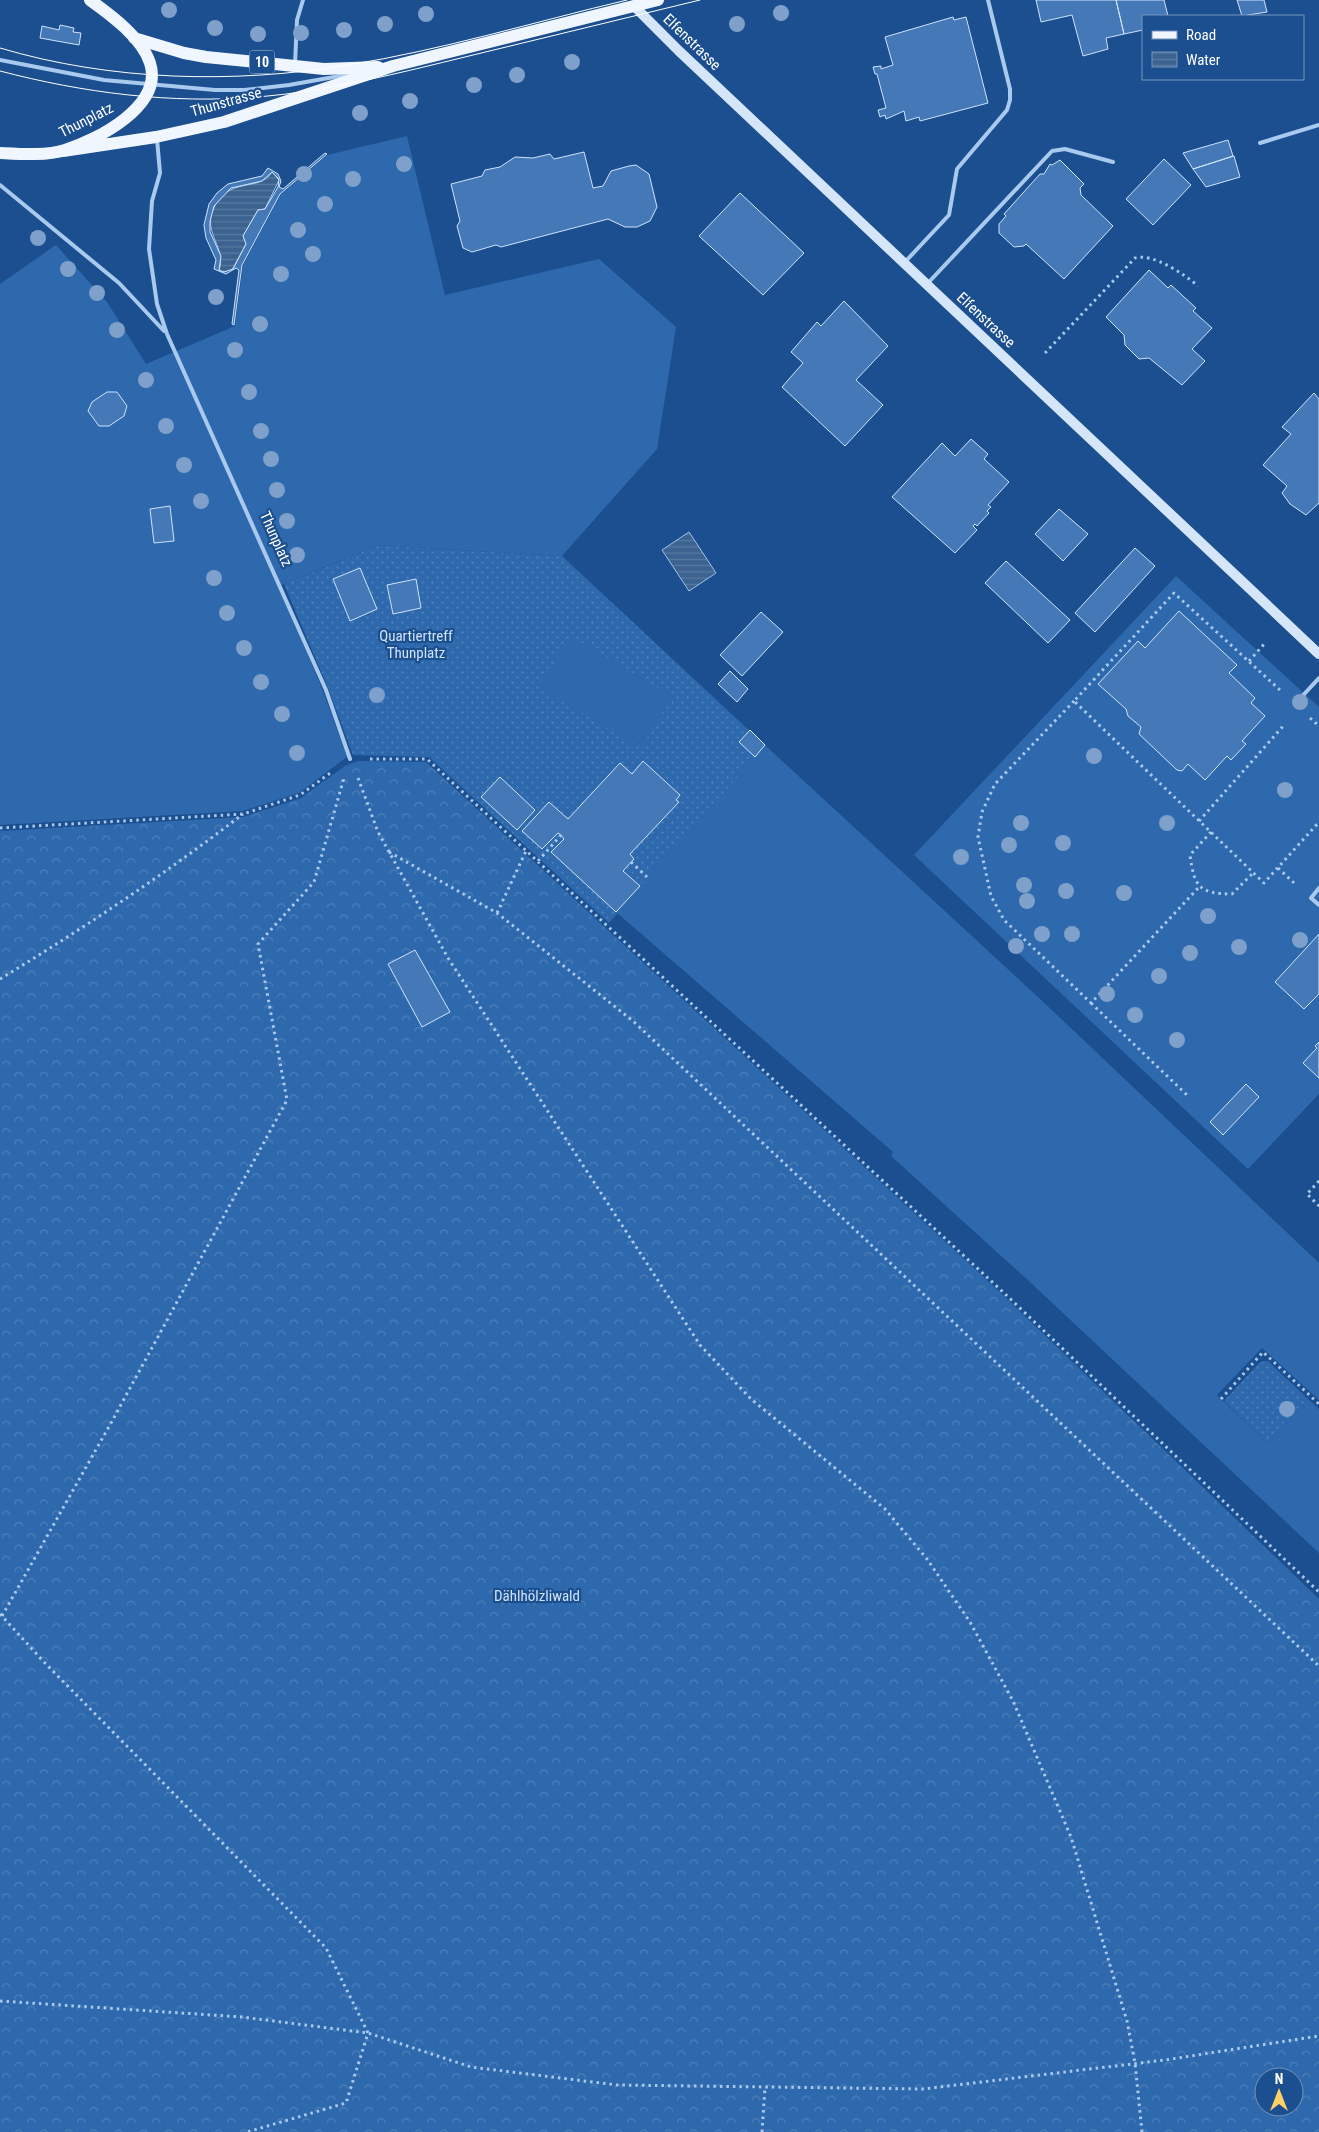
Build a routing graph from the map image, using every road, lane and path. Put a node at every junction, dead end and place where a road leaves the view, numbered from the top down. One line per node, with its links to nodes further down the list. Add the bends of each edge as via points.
1 (90, 0): 6 (main road)
2 (303, 0): 8 (lane, via 297,20)
3 (658, 0): 5 (main road, Thunstrasse / 10)
4 (988, 0): 18 (lane, via 1010,88 1007,110 957,169 949,215)
5 (634, 6): 9 (main road, Thunstrasse / 10); 18 (street, Elfenstrasse)
6 (134, 38): 8 (main road, Thunstrasse / 10, via 190,54); 10 (main road, via 150,64)
7 (0, 60): 10 (lane, via 80,76)
8 (295, 66): 9 (main road, Thunstrasse / 10, via 324,69)
9 (393, 66): 10 (lane, via 244,90); 12 (main road, Thunstrasse / 10, via 224,122)
10 (150, 85): 14 (main road, Thunplatz, via 146,97 126,117 106,131)
11 (1319, 125): 13 (lane)
12 (156, 136): 14 (main road, Thunstrasse / 10); 21 (lane, Thunplatz, via 160,173 152,201 149,249 157,304)
13 (1260, 143)
14 (64, 151): 15 (main road, Thunplatz)
15 (0, 153)
16 (1114, 162): 19 (lane, via 1065,149 1052,151)
17 (0, 185): 21 (lane, Thunplatz, via 119,283)
18 (904, 263): 19 (street, Elfenstrasse)
19 (926, 284): 24 (street, Elfenstrasse)
20 (1198, 286): 22 (path, via 1182,272 1144,258 1134,258)
21 (167, 334): 29 (lane, Thunplatz, via 326,690)
22 (1045, 353)
23 (1266, 642): 26 (path, via 1249,661 1174,593)
24 (1319, 654)
25 (1319, 678): 27 (lane)
26 (1074, 701): 31 (path); 47 (path, via 995,784 982,812 978,837 991,896 1004,920)
27 (1295, 704)
28 (1287, 722): 31 (path)
29 (350, 759): 30 (path, via 300,795); 36 (path, via 427,759); 37 (path); 54 (path, via 314,882 258,944 287,1100 111,1423)
30 (243, 814): 33 (path); 46 (path, via 78,932)
31 (1199, 821): 34 (path)
32 (1319, 822): 40 (path, via 1264,883)
33 (0, 828)
34 (1211, 832): 40 (path); 42 (path, via 1190,855 1192,875)
35 (561, 836): 38 (path)
36 (526, 851): 38 (path); 45 (path)
37 (389, 852): 45 (path); 59 (path, via 448,958 700,1345 751,1399 885,1510 927,1559 970,1622 1013,1701 1071,1837 1127,2021)
38 (538, 861): 53 (path, via 1003,1292)
39 (631, 862): 41 (path)
40 (1253, 873): 42 (path, via 1232,894 1211,894)
41 (648, 877)
42 (1200, 886): 47 (path)
43 (1319, 888): 44 (lane, via 1311,898)
44 (1319, 905)
45 (497, 913): 55 (path, via 633,1021)
46 (0, 979)
47 (1091, 1003): 48 (path)
48 (1188, 1096)
49 (1319, 1181): 50 (path, via 1307,1194)
50 (1319, 1206)
51 (1220, 1399): 52 (path, via 1263,1352)
52 (1319, 1404)
53 (1319, 1592)
54 (1, 1615): 57 (path, via 326,1948)
55 (1319, 1666)
56 (0, 2001): 57 (path, via 242,2018)
57 (368, 2033): 60 (path, via 471,2067 617,2085); 61 (path, via 346,2103)
58 (1319, 2036): 59 (path)
59 (1135, 2063): 60 (path, via 923,2089); 63 (path)
60 (765, 2087): 62 (path)
61 (247, 2132)
62 (762, 2132)
63 (1142, 2132)

